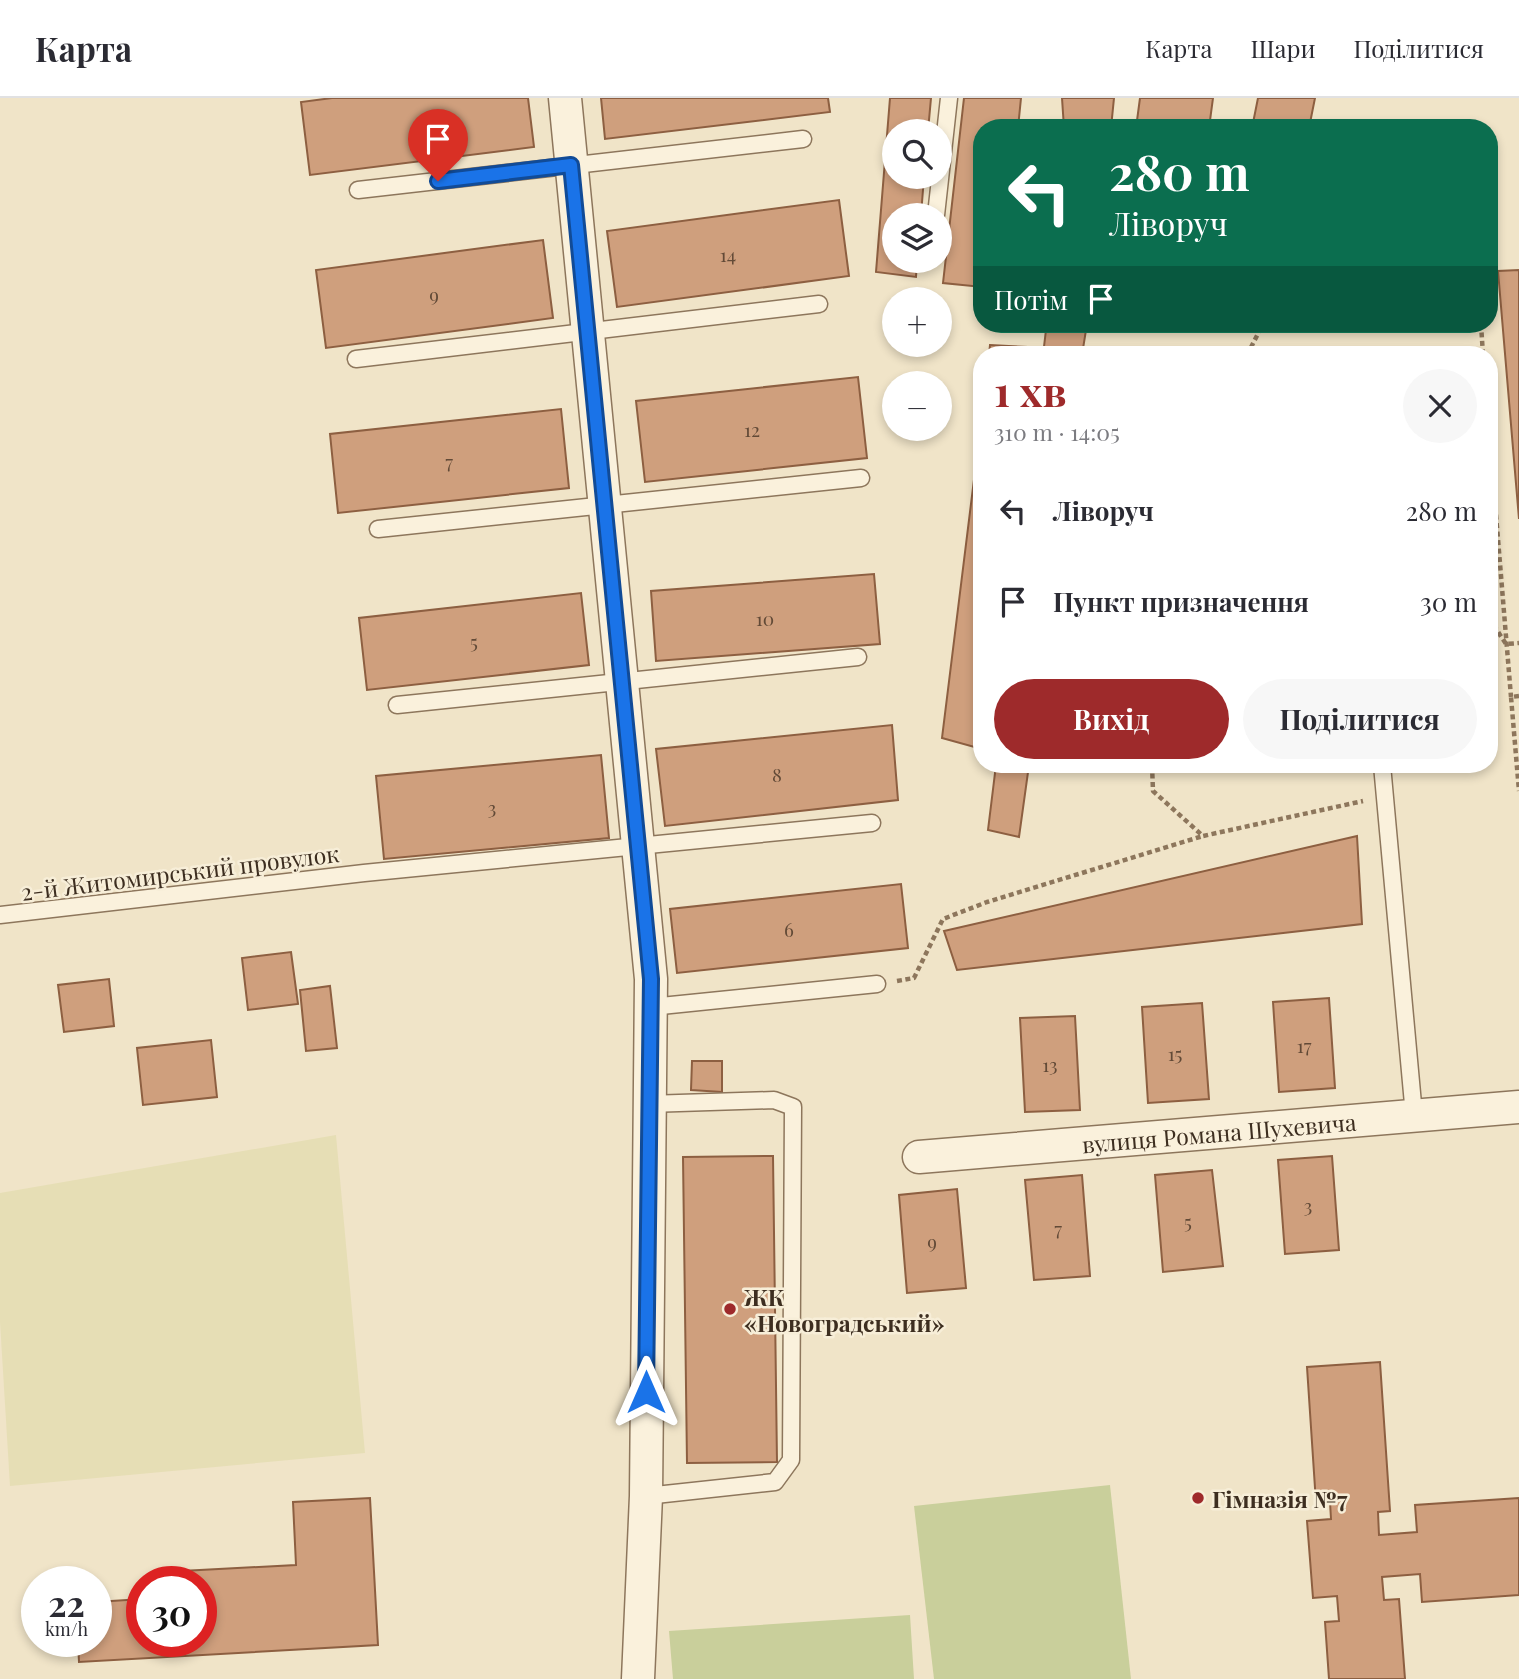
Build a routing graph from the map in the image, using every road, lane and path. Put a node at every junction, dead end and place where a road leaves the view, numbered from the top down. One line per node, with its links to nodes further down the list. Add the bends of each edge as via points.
1 (565, 98): 4 (street)
2 (949, 98): 6 (lane)
3 (803, 139): 4 (lane)
4 (571, 165): 5 (lane); 8 (street)
5 (358, 190)
6 (937, 203)
7 (819, 304): 8 (lane)
8 (588, 331): 9 (lane); 11 (street)
9 (356, 359)
10 (861, 478): 11 (lane)
11 (605, 503): 12 (lane); 18 (street)
12 (378, 529)
13 (1498, 543): 16 (path)
14 (1498, 632): 16 (path)
15 (1519, 643): 16 (path)
16 (1506, 644): 20 (path)
17 (858, 657): 18 (lane)
18 (622, 679): 21 (lane); 28 (street)
19 (1519, 696): 20 (path)
20 (1511, 697): 24 (path)
21 (397, 705)
22 (1152, 773): 27 (path, via 1153,790)
23 (1383, 773): 25 (lane)
24 (1519, 791)
25 (1385, 796): 27 (path); 34 (lane)
26 (872, 823): 28 (lane, 2-й Житомирський провулок)
27 (1203, 836): 30 (path, via 943,919 914,978)
28 (638, 846): 29 (lane, 2-й Житомирський провулок); 31 (street)
29 (0, 915)
30 (877, 984): 31 (lane)
31 (651, 1007): 32 (street)
32 (648, 1104): 36 (street); 36 (lane, via 774,1100 793,1107 791,1460 775,1482)
33 (1519, 1107): 34 (street, вулиця Романа Шухевича)
34 (1414, 1115): 35 (street, вулиця Романа Шухевича)
35 (919, 1157)
36 (646, 1496): 37 (street)
37 (638, 1679)

